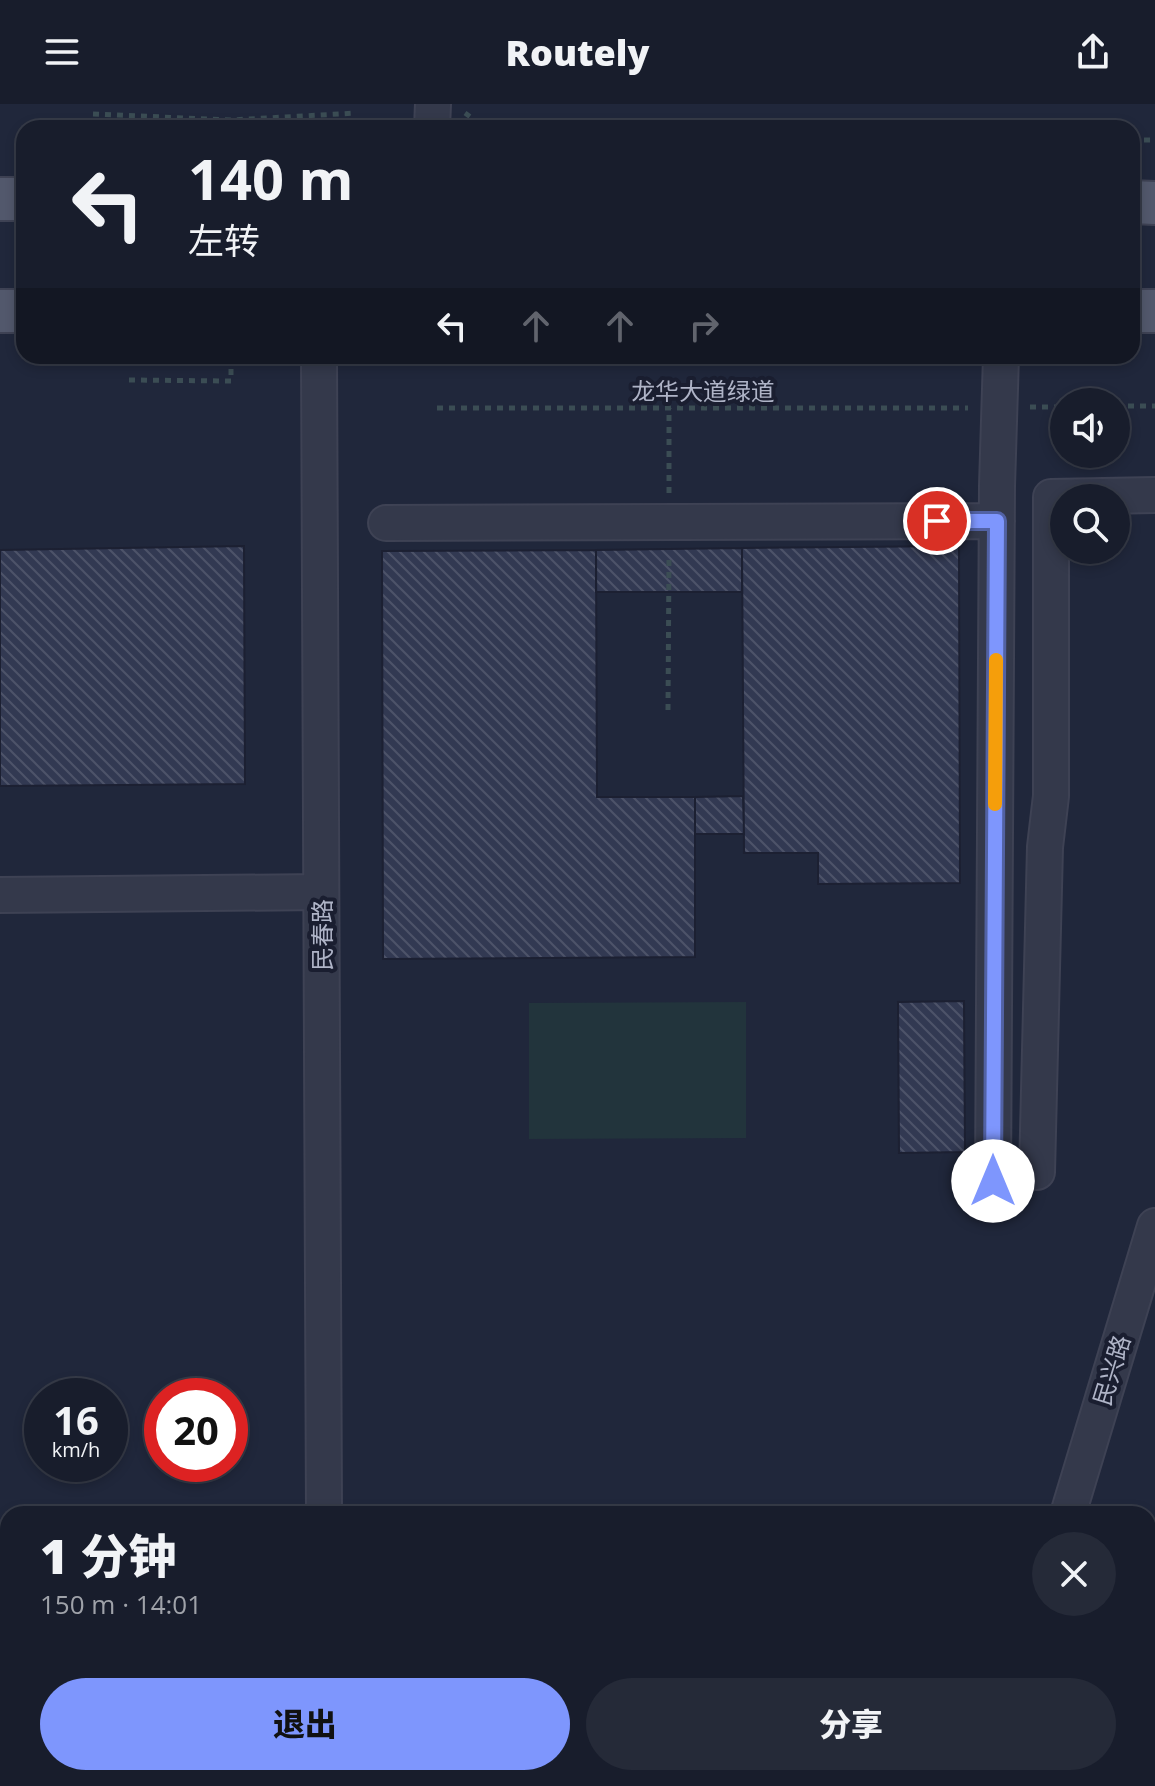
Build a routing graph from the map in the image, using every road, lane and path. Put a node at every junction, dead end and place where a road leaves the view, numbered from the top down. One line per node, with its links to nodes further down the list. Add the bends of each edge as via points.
1 (448, 108): 5 (path)
2 (356, 113): 4 (path)
3 (93, 114): 4 (path)
4 (231, 120)
5 (471, 120)
6 (231, 364): 9 (path, via 231,381)
7 (319, 364): 22 (street, 民春路)
8 (1001, 364): 18 (street)
9 (129, 380)
10 (1130, 406): 11 (path)
11 (1155, 406)
12 (1030, 407): 13 (path)
13 (1050, 407)
14 (437, 408): 15 (path, 龙华大道绿道)
15 (669, 408): 16 (path, 龙华大道绿道); 19 (path)
16 (969, 408)
17 (1155, 495): 24 (street, via 1051,497 1051,796 1045,847)
18 (997, 521): 19 (street); 25 (street)
19 (669, 522): 20 (street); 21 (path)
20 (386, 523)
21 (668, 710)
22 (321, 892): 23 (street); 27 (street, 民春路)
23 (0, 895)
24 (1037, 1172)
25 (993, 1181)
26 (1155, 1226): 28 (street, 民兴路)
27 (324, 1506)
28 (1070, 1506)

